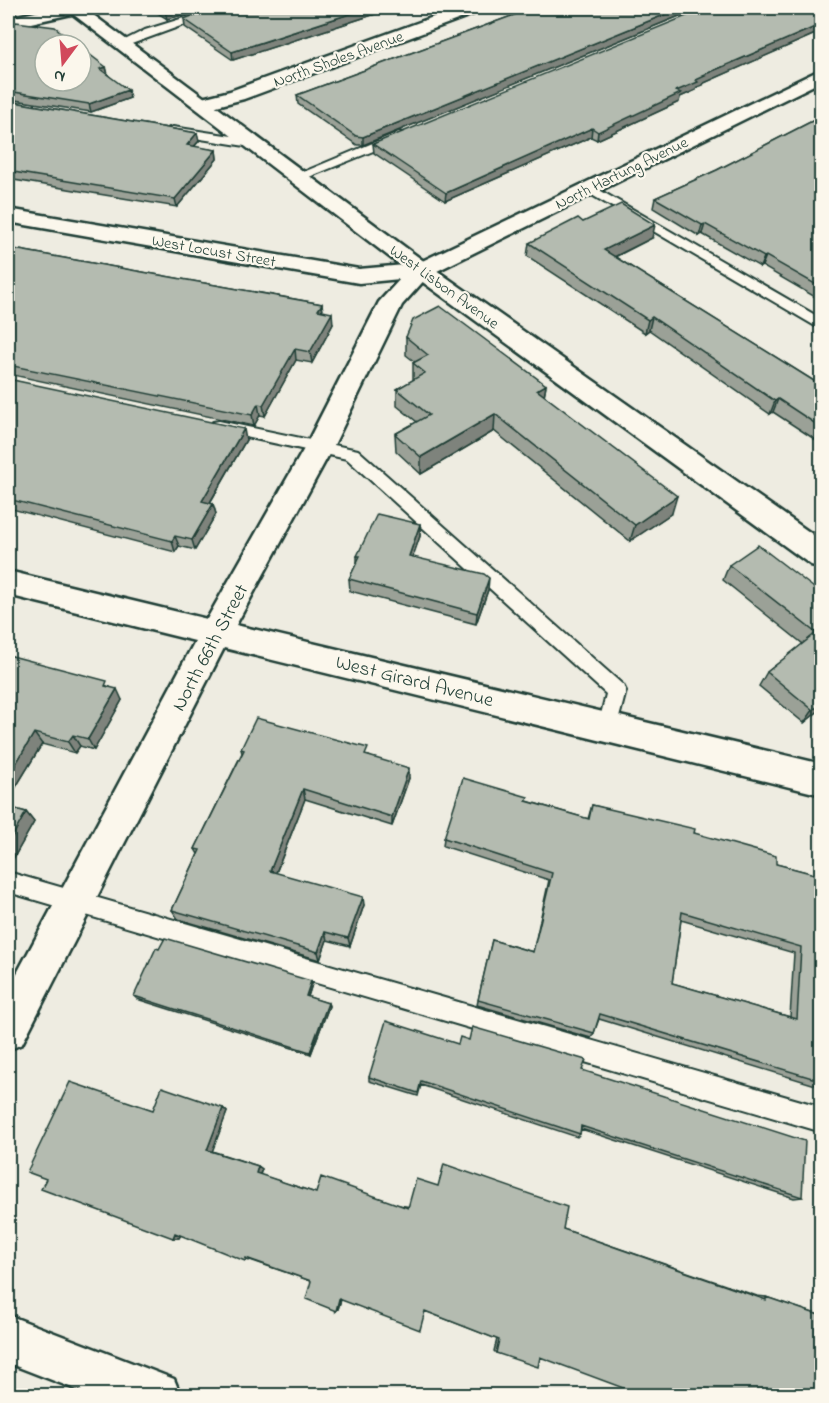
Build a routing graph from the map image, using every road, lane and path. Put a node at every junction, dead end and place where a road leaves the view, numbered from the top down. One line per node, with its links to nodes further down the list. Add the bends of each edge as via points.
1 (11, 8): 5 (street)
2 (75, 8): 6 (street); 7 (street, West Lisbon Avenue)
3 (225, 8): 7 (lane)
4 (473, 8): 9 (street, North Sholes Avenue, via 237,95)
5 (8, 11)
6 (8, 23)
7 (123, 44): 9 (street, West Lisbon Avenue)
8 (822, 74): 14 (street, North Hartung Avenue)
9 (201, 104): 12 (street, West Lisbon Avenue)
10 (156, 128): 12 (lane)
11 (415, 129): 13 (lane)
12 (258, 144): 13 (street, West Lisbon Avenue)
13 (300, 176): 16 (street, West Lisbon Avenue)
14 (589, 188): 16 (street, North Hartung Avenue); 17 (lane)
15 (8, 214): 16 (street, West Locust Street, via 359,276)
16 (421, 270): 19 (street, North 66th Street, via 391,302); 20 (street, West Lisbon Avenue)
17 (822, 326)
18 (200, 422): 19 (lane)
19 (319, 447): 22 (street, North 66th Street); 23 (lane, via 352,454 616,691)
20 (822, 556)
21 (8, 583): 22 (street, West Girard Avenue)
22 (216, 632): 23 (street, West Girard Avenue); 26 (street, North 66th Street)
23 (608, 727): 24 (street, West Girard Avenue)
24 (822, 780)
25 (8, 882): 26 (lane)
26 (74, 901): 27 (street, North 66th Street); 28 (lane)
27 (8, 1030)
28 (822, 1120)
29 (8, 1339): 30 (street)
30 (157, 1395)

